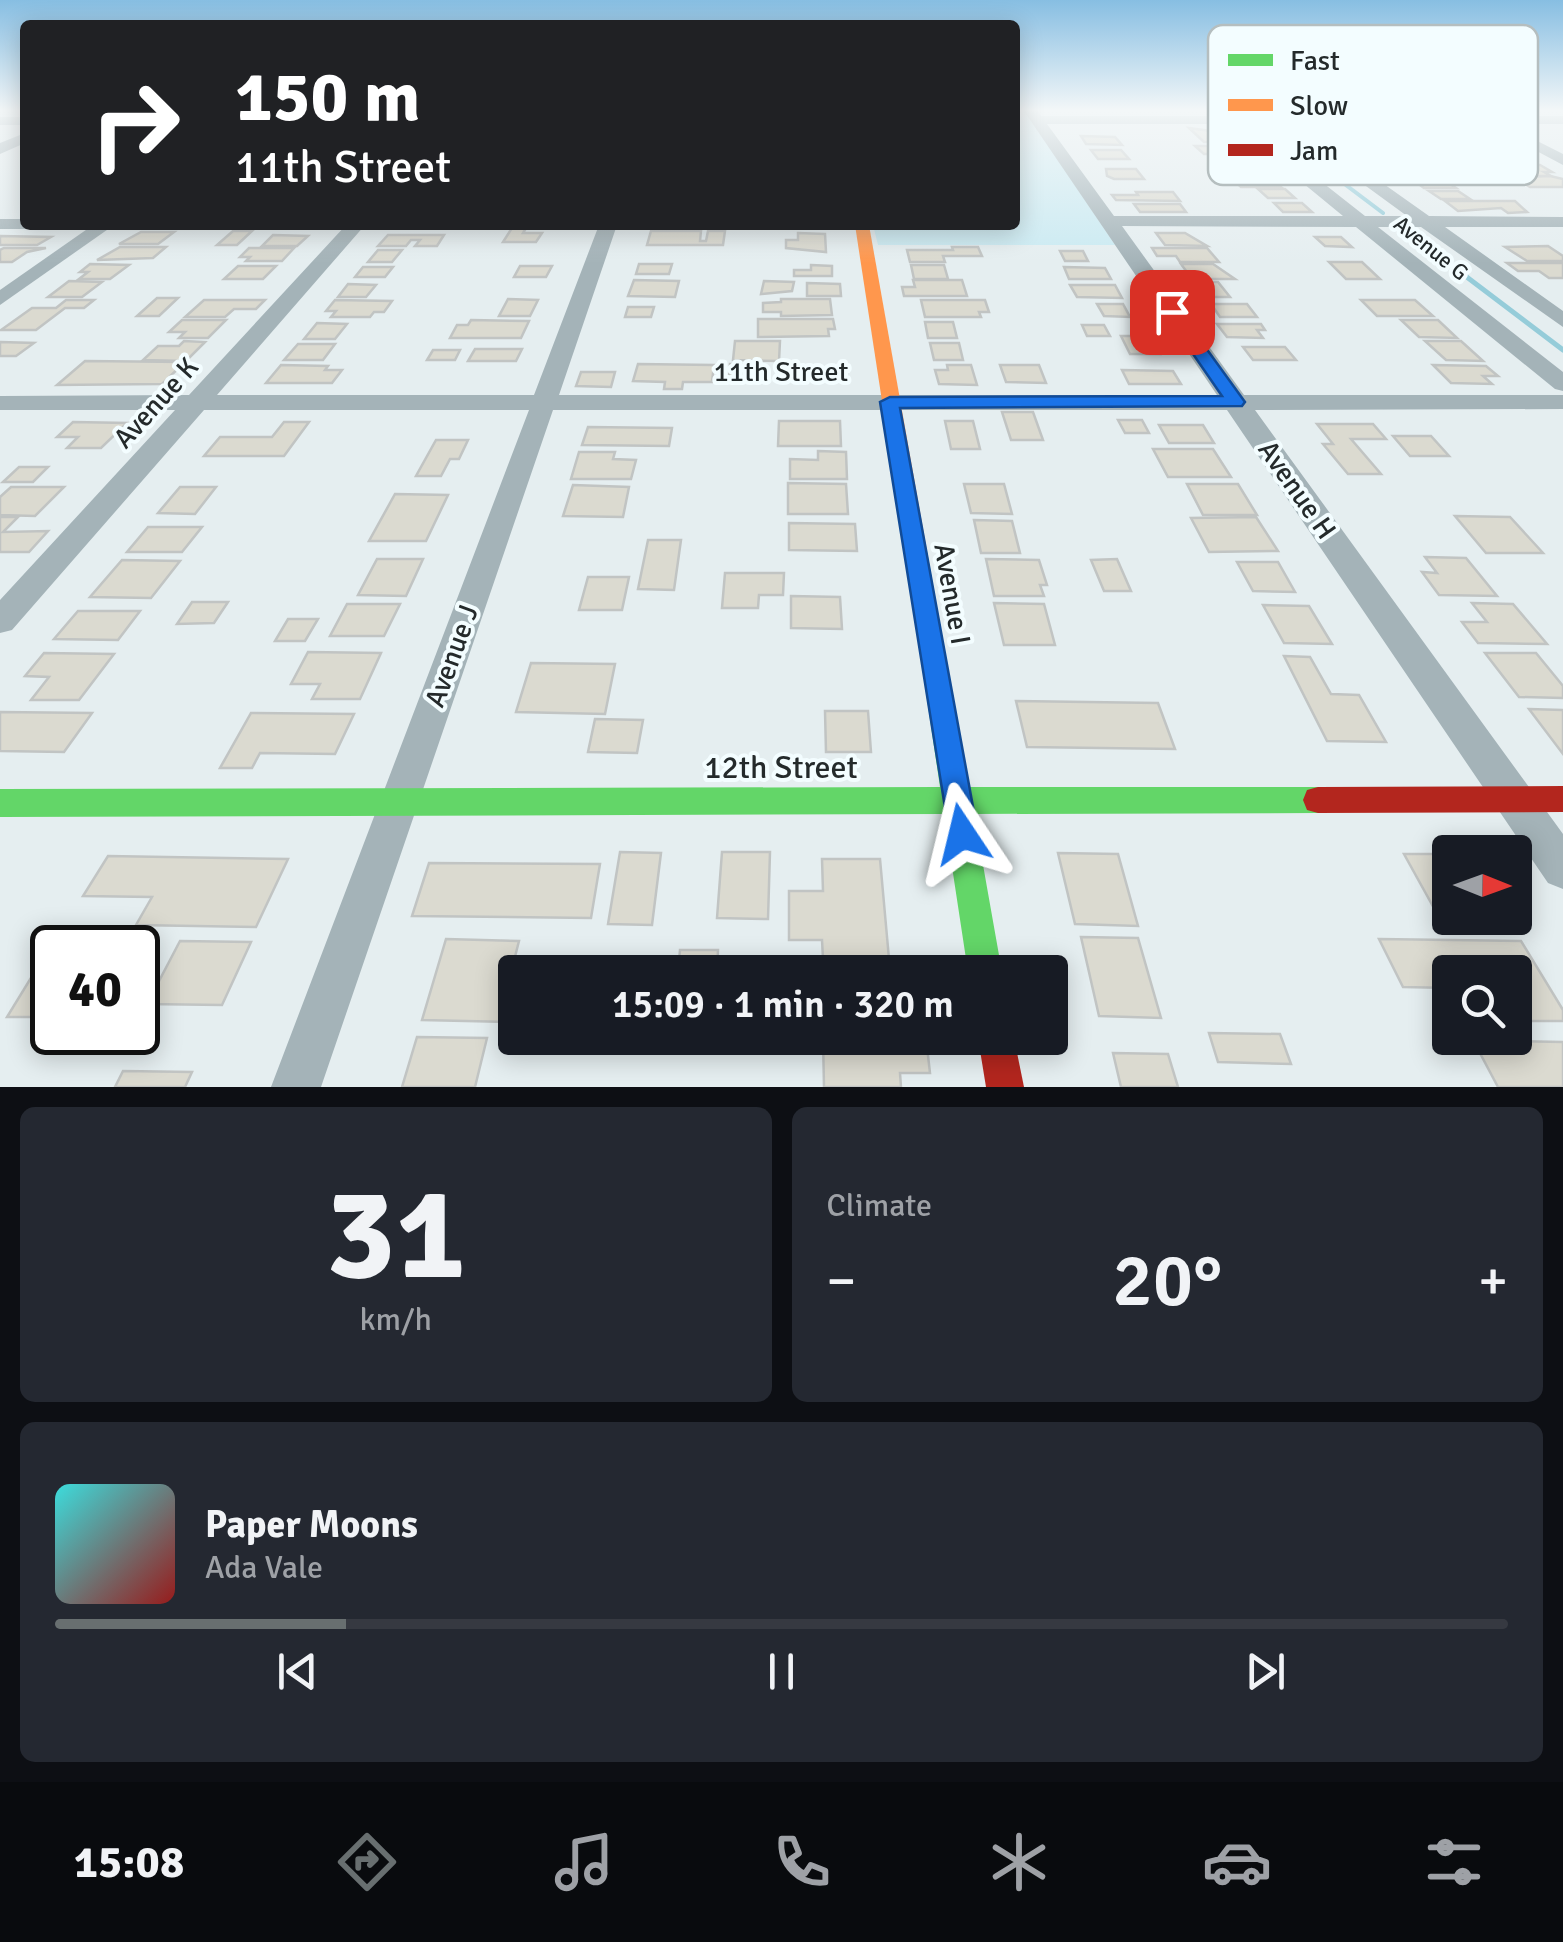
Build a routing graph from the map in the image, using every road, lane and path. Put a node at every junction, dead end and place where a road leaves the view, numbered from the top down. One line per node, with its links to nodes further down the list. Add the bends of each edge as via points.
1 (1066, 162): 4 (street, Avenue H)
2 (1316, 185): 5 (street, Avenue G)
3 (1375, 185): 6 (street, Avenue G)
4 (1108, 222): 5 (street); 18 (street, Avenue H)
5 (1363, 222): 6 (street); 14 (street, Avenue G)
6 (1426, 222): 7 (street); 13 (street, Avenue G)
7 (1563, 222)
8 (99, 230): 12 (street)
9 (351, 230): 15 (street, Avenue K)
10 (606, 230): 16 (street, Avenue J)
11 (863, 230): 17 (street, Avenue I)
12 (0, 299)
13 (1563, 322)
14 (1563, 384)
15 (196, 402): 16 (street, 11th Street); 20 (street, 11th Street); 21 (street, Avenue K)
16 (544, 402): 17 (street, 11th Street); 24 (street, Avenue J)
17 (890, 402): 18 (street, 11th Street); 25 (street, Avenue I)
18 (1235, 402): 19 (street, 11th Street); 22 (street, Avenue H)
19 (1563, 402)
20 (0, 403)
21 (0, 620)
22 (1514, 799): 23 (street, 12th Street); 25 (street, 12th Street); 27 (street, Avenue H)
23 (1563, 799)
24 (400, 800): 25 (street, 12th Street); 26 (street, 12th Street); 30 (street, Avenue J)
25 (956, 800): 28 (street, Avenue I)
26 (0, 803)
27 (1563, 869)
28 (982, 955)
29 (999, 1055): 31 (street)
30 (296, 1087)
31 (1004, 1087)

